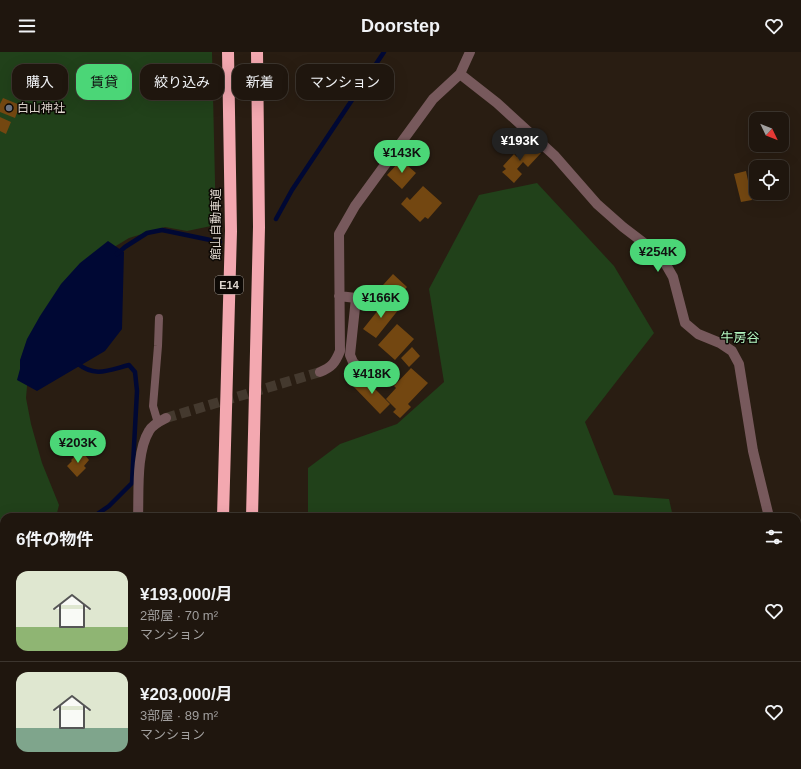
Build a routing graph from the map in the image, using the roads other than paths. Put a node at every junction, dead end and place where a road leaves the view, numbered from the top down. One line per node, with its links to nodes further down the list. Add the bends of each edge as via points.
1 (228, 52): 11 (highway, 館山自動車道 / E14, via 230,231)
2 (257, 52): 12 (highway, E14, via 259,227)
3 (470, 52): 4 (street)
4 (460, 74): 5 (street, via 433,99 355,206 339,234); 13 (street, via 497,103 555,156 597,204 661,256 673,277 684,323 698,334 720,342 732,351 739,364 753,451)
5 (339, 296): 7 (street, via 356,298 350,355); 8 (street, via 340,351 337,360)
6 (159, 318): 9 (lane, via 153,406)
7 (359, 368)
8 (320, 372)
9 (162, 420): 10 (street, via 149,431 140,455)
10 (138, 513)
11 (223, 513)
12 (252, 513)
13 (768, 513)

